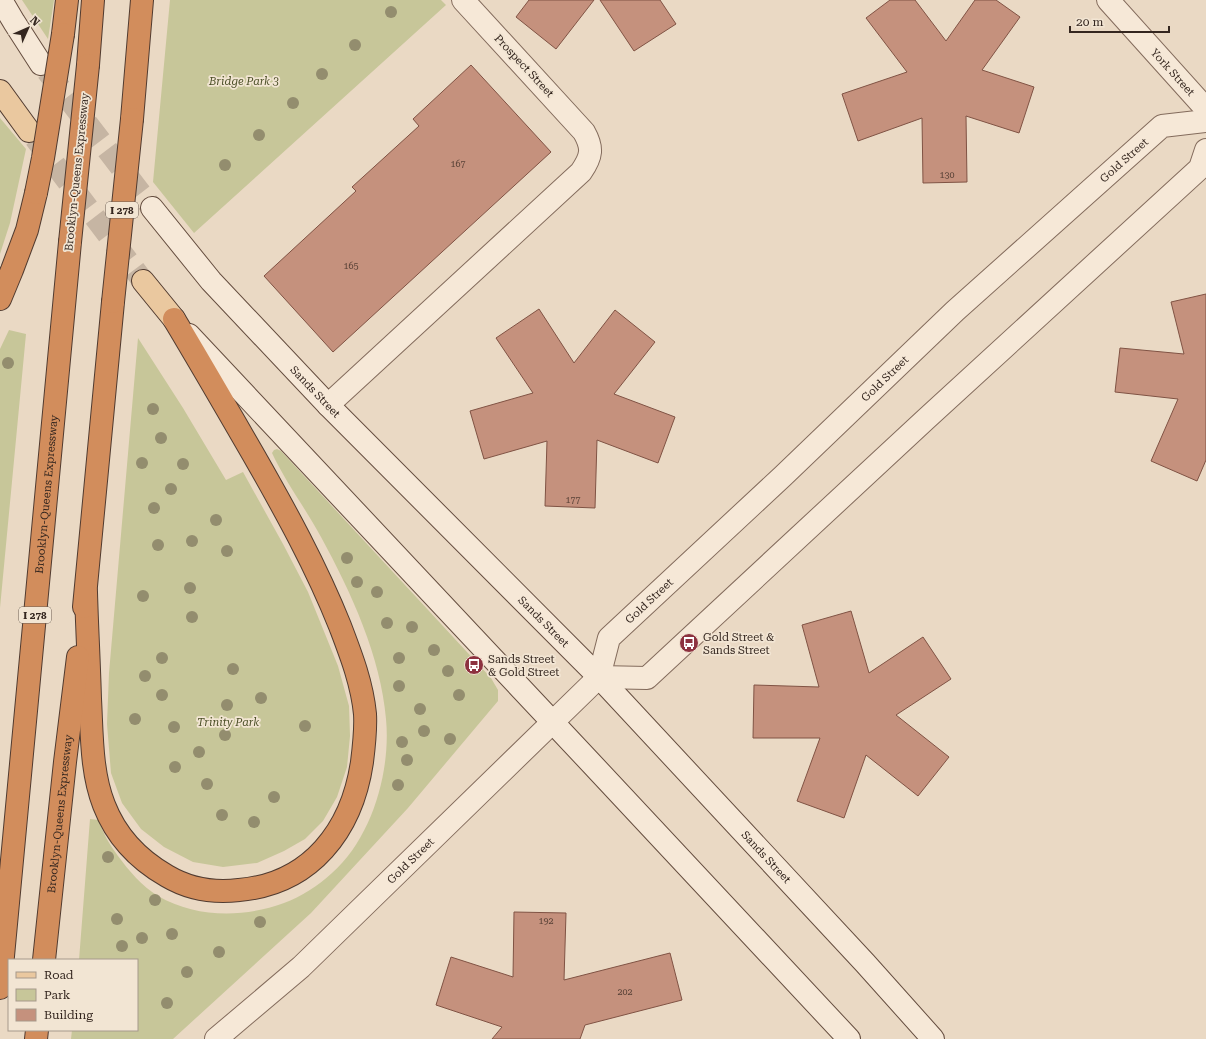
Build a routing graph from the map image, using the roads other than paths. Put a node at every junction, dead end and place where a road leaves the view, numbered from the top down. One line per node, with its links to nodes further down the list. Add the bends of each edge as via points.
1 (1, 0): 7 (street)
2 (67, 0): 15 (highway, bridge, via 36,193 27,230)
3 (93, 0): 22 (highway, Brooklyn-Queens Expressway / I 278, bridge)
4 (142, 0): 18 (highway, Brooklyn-Queens Expressway / I 278, bridge)
5 (463, 0): 17 (street, Prospect Street, via 584,132 590,143 590,153 581,172)
6 (1108, 0): 9 (street, York Street)
7 (41, 64)
8 (0, 91): 11 (main road)
9 (1206, 109)
10 (1206, 121): 19 (street, Gold Street, via 1162,126 955,311 784,476 608,638)
11 (29, 131)
12 (1206, 150): 19 (street, via 1200,168 647,678)
13 (152, 208): 17 (street, Sands Street, via 211,281)
14 (143, 281): 16 (main road)
15 (0, 299)
16 (174, 319): 18 (highway, via 289,518 332,606 360,683 365,715 365,742 360,776 352,804 342,825 327,846 310,862 288,877 270,884 224,892 201,889 175,881 150,867 129,846 115,828 104,805 96,778 92,742); 20 (street)
17 (328, 405): 19 (street, Sands Street)
18 (86, 592): 21 (highway, Brooklyn-Queens Expressway / I 278)
19 (598, 677): 20 (street, Gold Street); 25 (street, Sands Street)
20 (553, 722): 23 (street, Gold Street, via 301,967); 24 (street)
21 (44, 959)
22 (0, 988)
23 (216, 1039)
24 (848, 1039)
25 (933, 1039)

